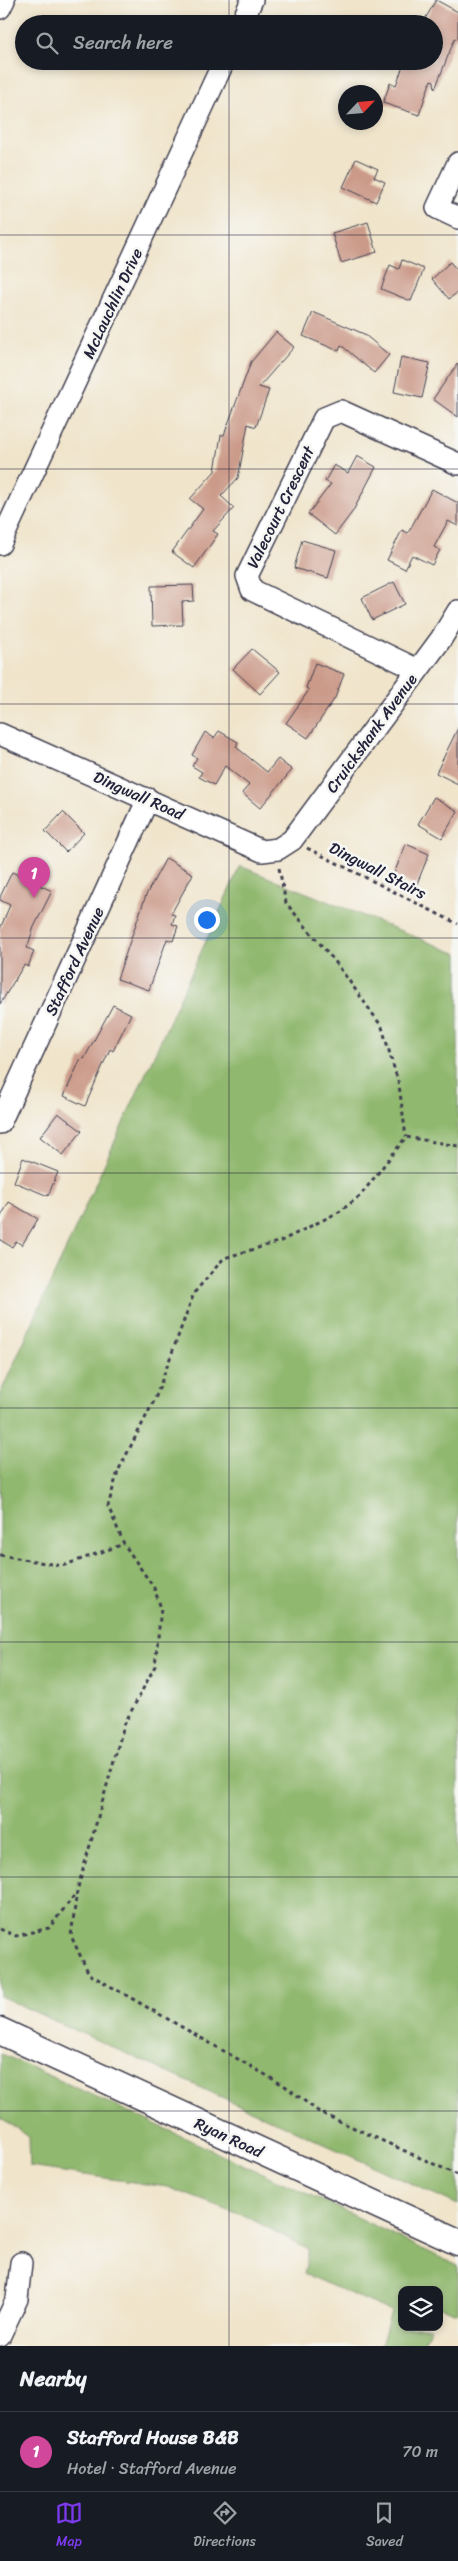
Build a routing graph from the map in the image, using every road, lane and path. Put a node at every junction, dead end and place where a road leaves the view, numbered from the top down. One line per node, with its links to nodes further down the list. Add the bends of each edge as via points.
1 (4, 0): 3 (street)
2 (252, 0): 4 (street)
3 (0, 8)
4 (245, 15)
5 (220, 70): 9 (street, McLauchlin Drive)
6 (458, 163): 7 (street, via 437,208)
7 (458, 218)
8 (458, 464): 11 (street, Valecourt Crescent, via 341,411 324,418 247,576 252,590)
9 (0, 544)
10 (458, 612): 11 (street, Cruickshank Avenue)
11 (418, 670): 14 (street, Cruickshank Avenue)
12 (0, 734): 13 (street, Dingwall Road)
13 (148, 799): 14 (street, Dingwall Road, via 262,850); 16 (street, Stafford Avenue)
14 (285, 845): 15 (path, Dingwall Stairs); 17 (path, via 280,879 286,903 337,964 382,1027 399,1085)
15 (458, 924)
16 (0, 1123)
17 (406, 1137): 18 (path); 19 (path, via 360,1196 339,1212 281,1241 224,1258 194,1293 155,1399 118,1471 108,1506)
18 (458, 1146)
19 (124, 1544): 20 (path, via 62,1566); 21 (path, via 154,1588 162,1608 155,1666 124,1725)
20 (0, 1555)
21 (77, 1891): 22 (path, via 49,1928 16,1936); 24 (path, via 72,1936 89,1974 285,2086 320,2112)
22 (0, 1929)
23 (0, 2031): 25 (main road, Ryan Road)
24 (458, 2175)
25 (458, 2242)
26 (21, 2263): 27 (street, via 18,2299)
27 (0, 2335)

